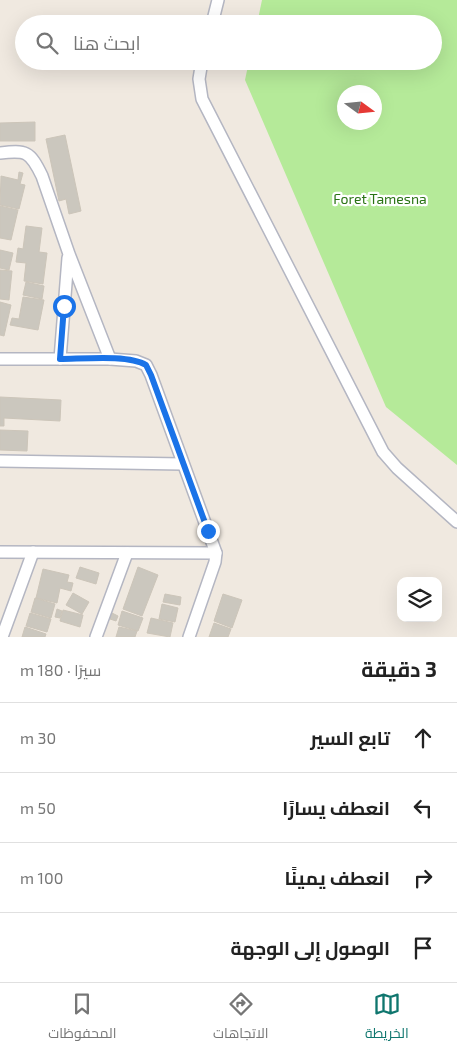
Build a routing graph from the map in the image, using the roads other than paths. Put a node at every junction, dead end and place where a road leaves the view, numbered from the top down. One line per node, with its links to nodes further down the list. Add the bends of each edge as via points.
1 (218, 0): 2 (street)
2 (214, 15)
3 (200, 70): 11 (street, via 202,99 383,452)
4 (0, 153): 5 (street, via 19,150 32,157 42,176)
5 (69, 254): 6 (street); 8 (street)
6 (110, 358): 8 (street); 10 (street, via 146,365)
7 (0, 359): 8 (street)
8 (60, 359)
9 (0, 461): 10 (street)
10 (182, 464): 14 (street)
11 (457, 522)
12 (0, 552): 13 (street)
13 (33, 552): 15 (street); 16 (street)
14 (216, 553): 15 (street); 18 (street)
15 (126, 554): 17 (street)
16 (2, 637)
17 (96, 637)
18 (189, 637)

